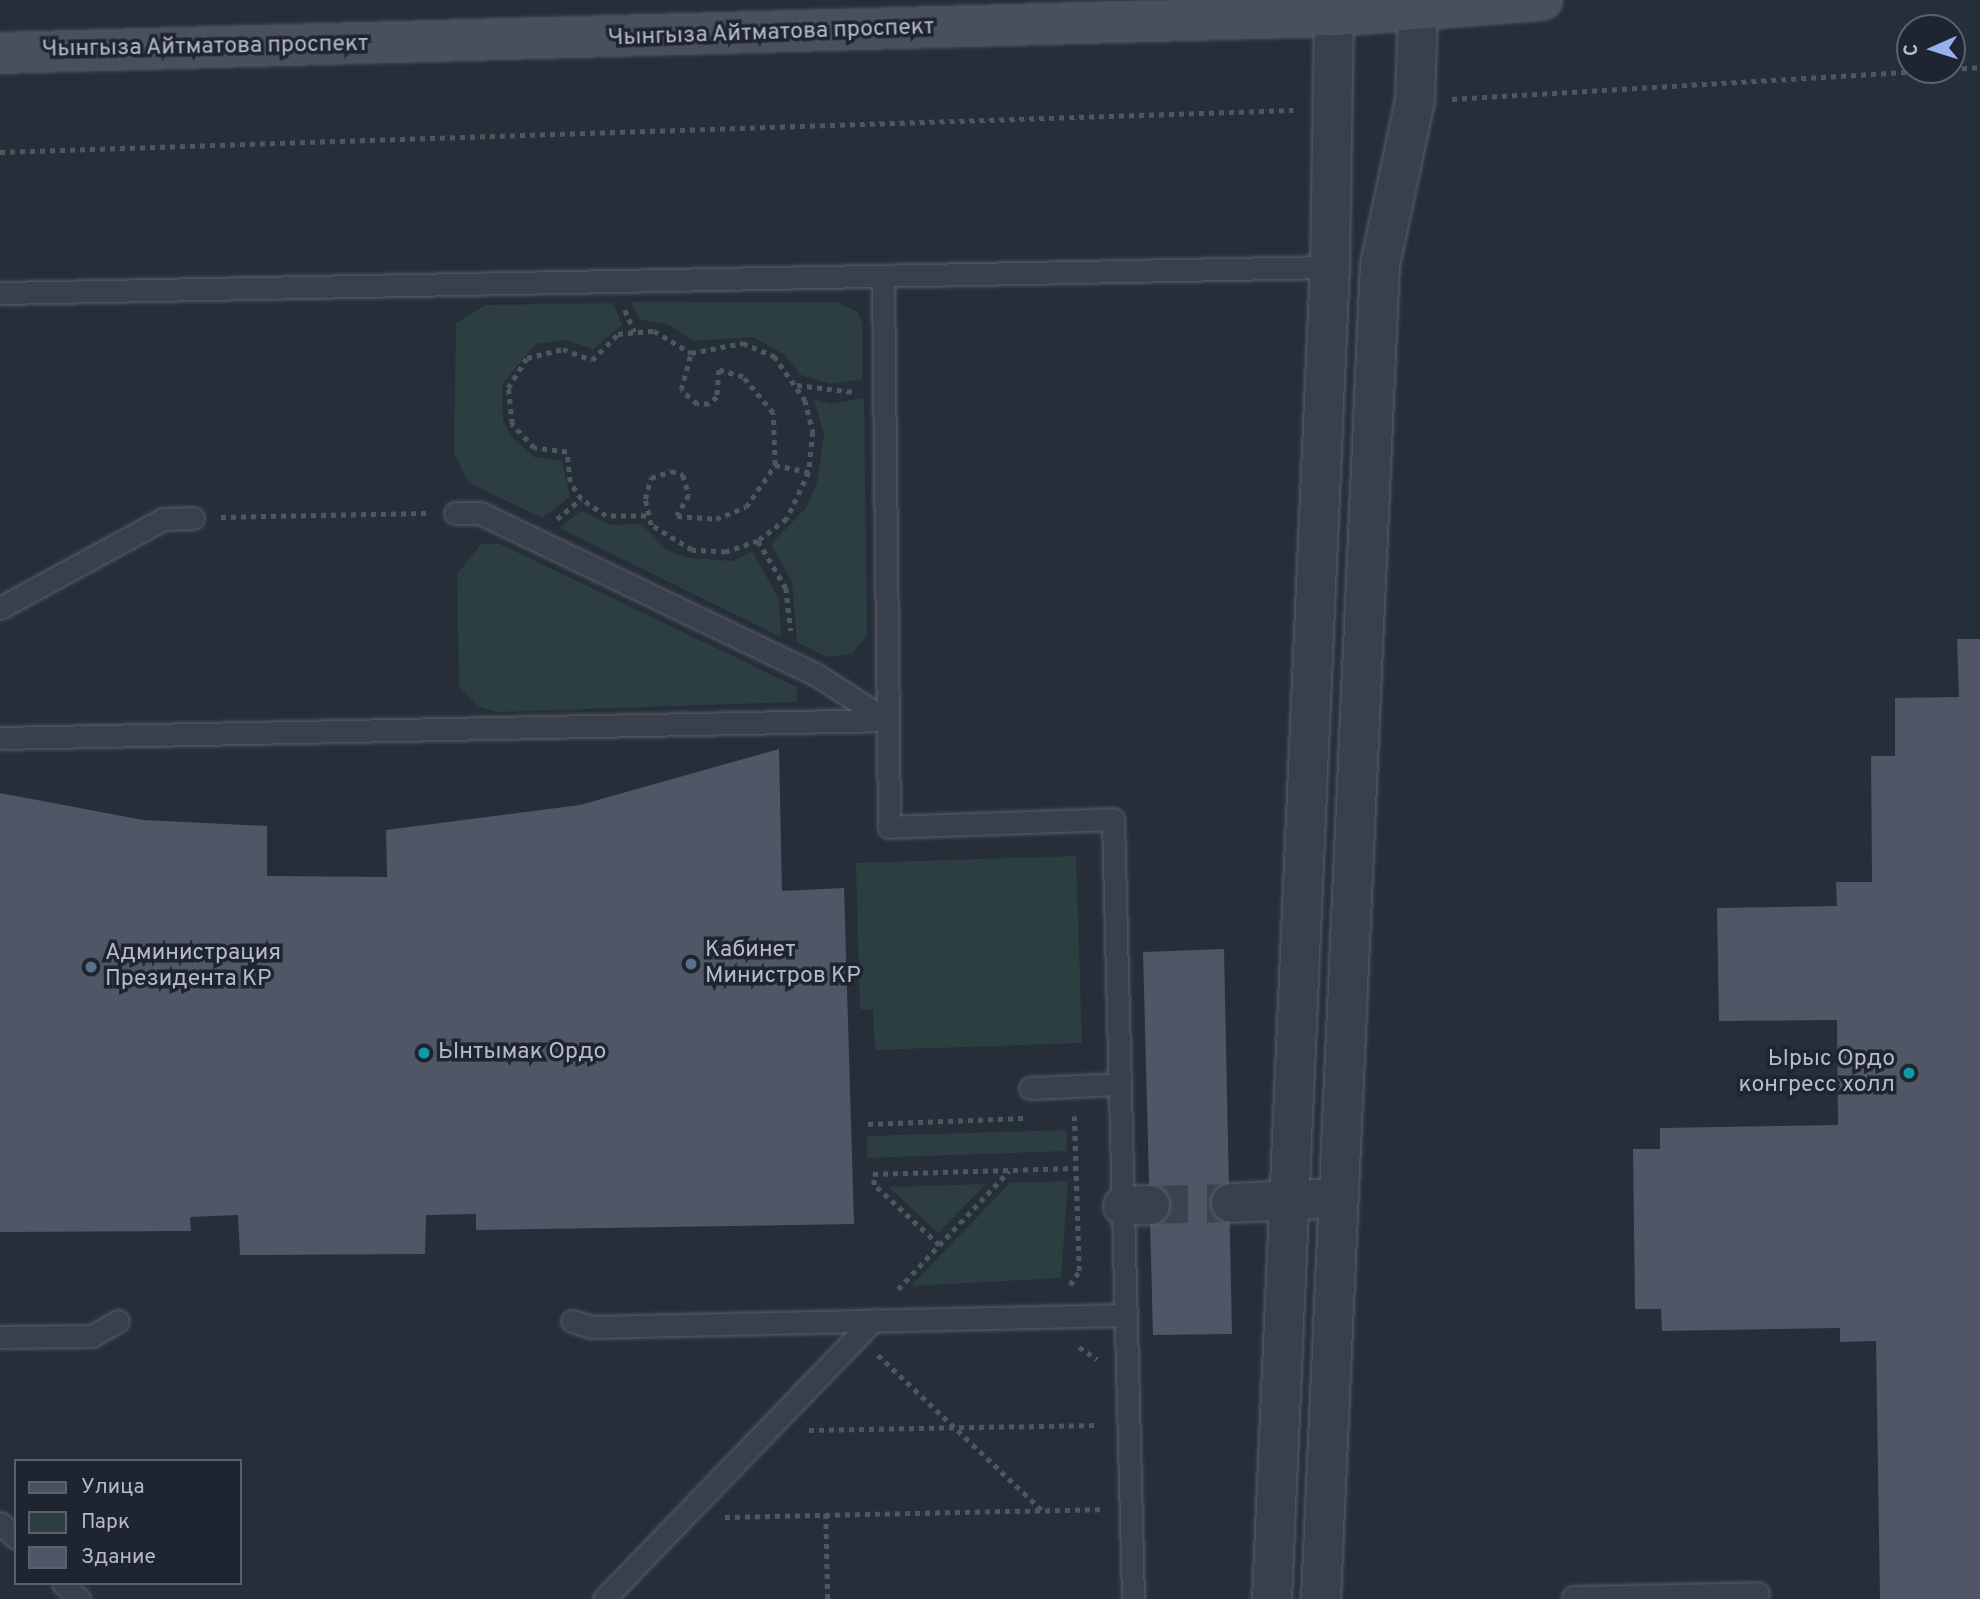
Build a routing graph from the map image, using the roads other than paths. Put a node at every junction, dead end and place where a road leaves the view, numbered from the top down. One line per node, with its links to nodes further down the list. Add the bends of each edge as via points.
1 (1542, 0): 2 (main road, Чынгыза Айтматова проспект)
2 (1418, 10): 3 (main road, Чынгыза Айтматова проспект); 5 (street, via 1415,101)
3 (1334, 16): 4 (main road, Чынгыза Айтматова проспект); 6 (street)
4 (0, 53)
5 (1380, 265): 6 (street); 16 (street)
6 (1330, 267): 7 (lane); 17 (street)
7 (883, 279): 8 (lane); 12 (lane)
8 (0, 293)
9 (455, 513): 12 (lane, via 480,513 782,658)
10 (193, 518): 11 (lane, via 163,519)
11 (0, 608)
12 (887, 720): 13 (lane); 14 (lane, via 889,827 1113,819)
13 (0, 738)
14 (1119, 1084): 15 (lane); 19 (lane, via 1136,1206)
15 (1030, 1088)
16 (1341, 1198): 17 (street); 33 (street)
17 (1293, 1200): 18 (street); 32 (street)
18 (1231, 1203)
19 (1126, 1315): 20 (lane); 31 (lane)
20 (873, 1320): 22 (lane, via 592,1327); 30 (lane)
21 (118, 1321): 23 (lane, via 92,1336)
22 (572, 1321)
23 (0, 1337)
24 (0, 1523): 25 (lane)
25 (14, 1536)
26 (64, 1585): 29 (lane)
27 (1758, 1593): 28 (lane)
28 (1573, 1597)
29 (79, 1599)
30 (604, 1599)
31 (1133, 1599)
32 (1272, 1599)
33 (1321, 1599)

